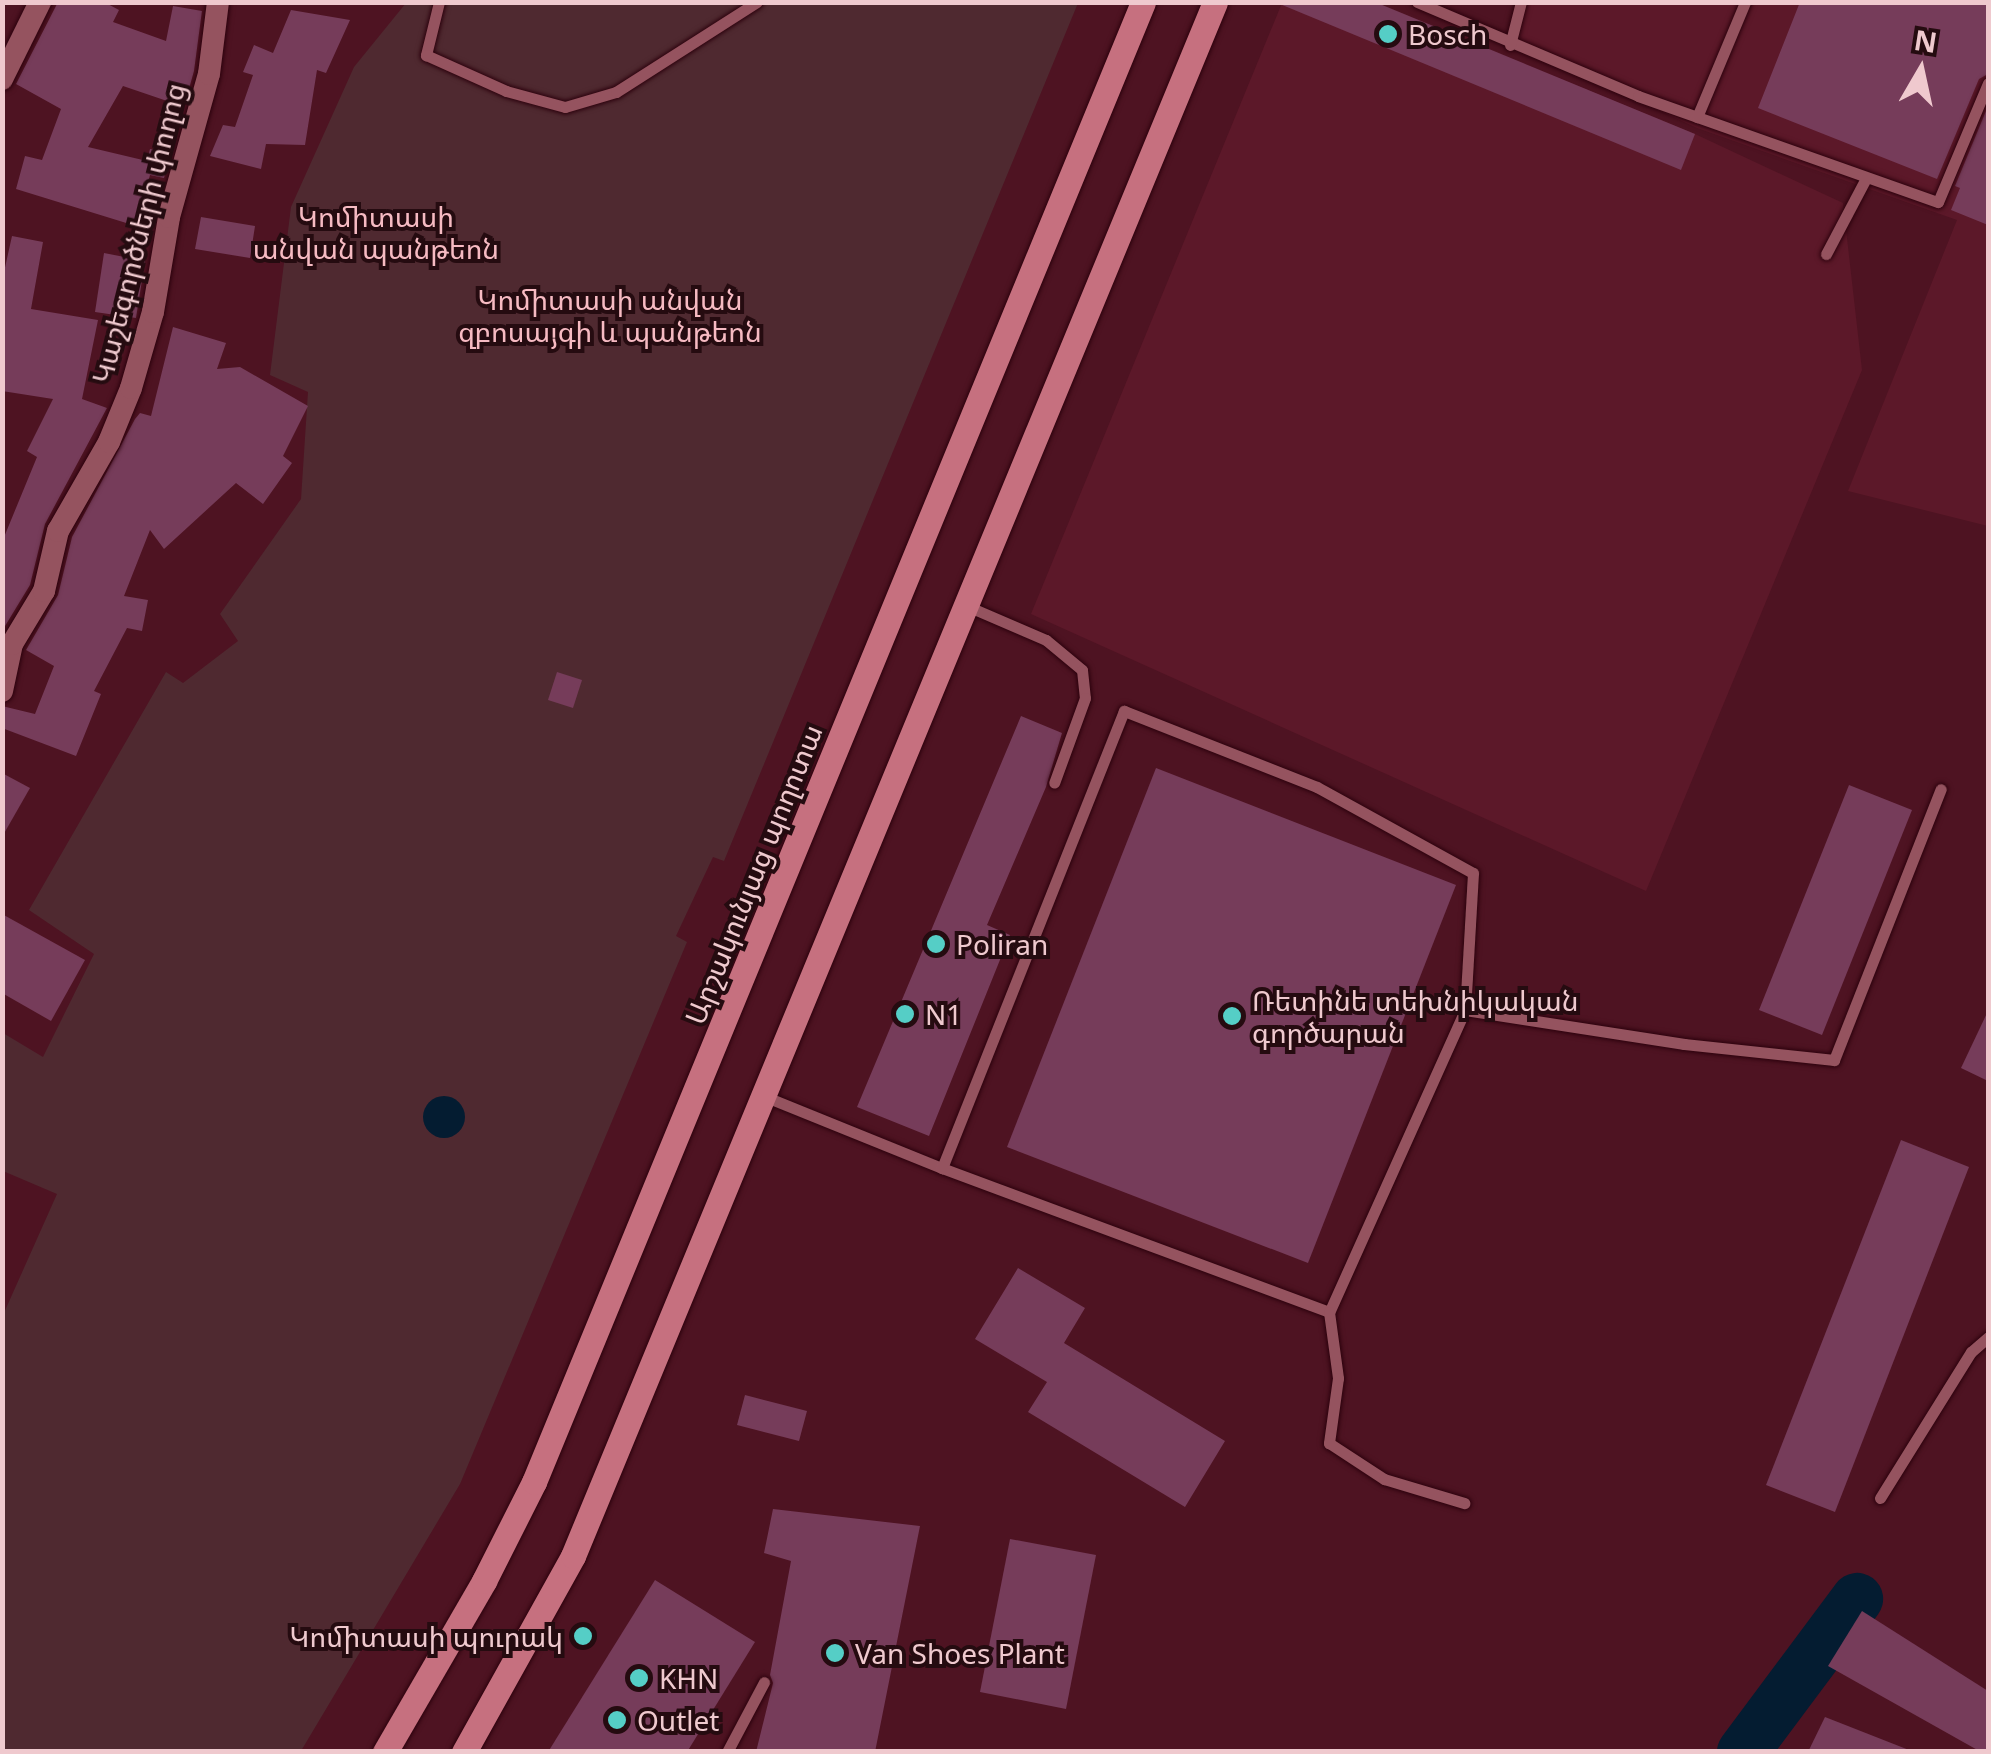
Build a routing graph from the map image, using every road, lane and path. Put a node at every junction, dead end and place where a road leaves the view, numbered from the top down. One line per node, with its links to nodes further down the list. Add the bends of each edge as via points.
1 (40, 2): 11 (street)
2 (218, 2): 17 (street, Կաշեգործների փողոց, via 209,74 131,388 58,531 44,591 12,644)
3 (440, 2): 4 (lane, via 426,55 506,92 565,107 616,92)
4 (757, 2)
5 (1143, 2): 28 (main road, Արշակունյաց պողոտա, via 534,1482)
6 (1215, 2): 16 (main road)
7 (1417, 2): 10 (lane)
8 (1521, 2): 10 (lane)
9 (1745, 2): 13 (lane)
10 (1510, 46): 13 (lane)
11 (2, 80)
12 (1988, 83): 14 (lane, via 1938,202)
13 (1696, 117): 14 (lane)
14 (1866, 178): 15 (lane)
15 (1826, 254)
16 (967, 606): 18 (lane, via 1046,640 1082,670 1085,698); 21 (main road)
17 (2, 691)
18 (1054, 783)
19 (1942, 789): 20 (lane, via 1834,1060)
20 (1465, 1010): 22 (lane, via 1472,873 1317,787 1124,712); 23 (lane)
21 (766, 1096): 22 (lane); 29 (main road, via 573,1556)
22 (942, 1168): 23 (lane)
23 (1329, 1312): 26 (lane, via 1338,1378 1329,1443 1384,1479)
24 (1988, 1338): 25 (lane, via 1971,1352)
25 (1880, 1498)
26 (1464, 1503)
27 (764, 1682): 30 (lane)
28 (385, 1752)
29 (464, 1752)
30 (727, 1752)

